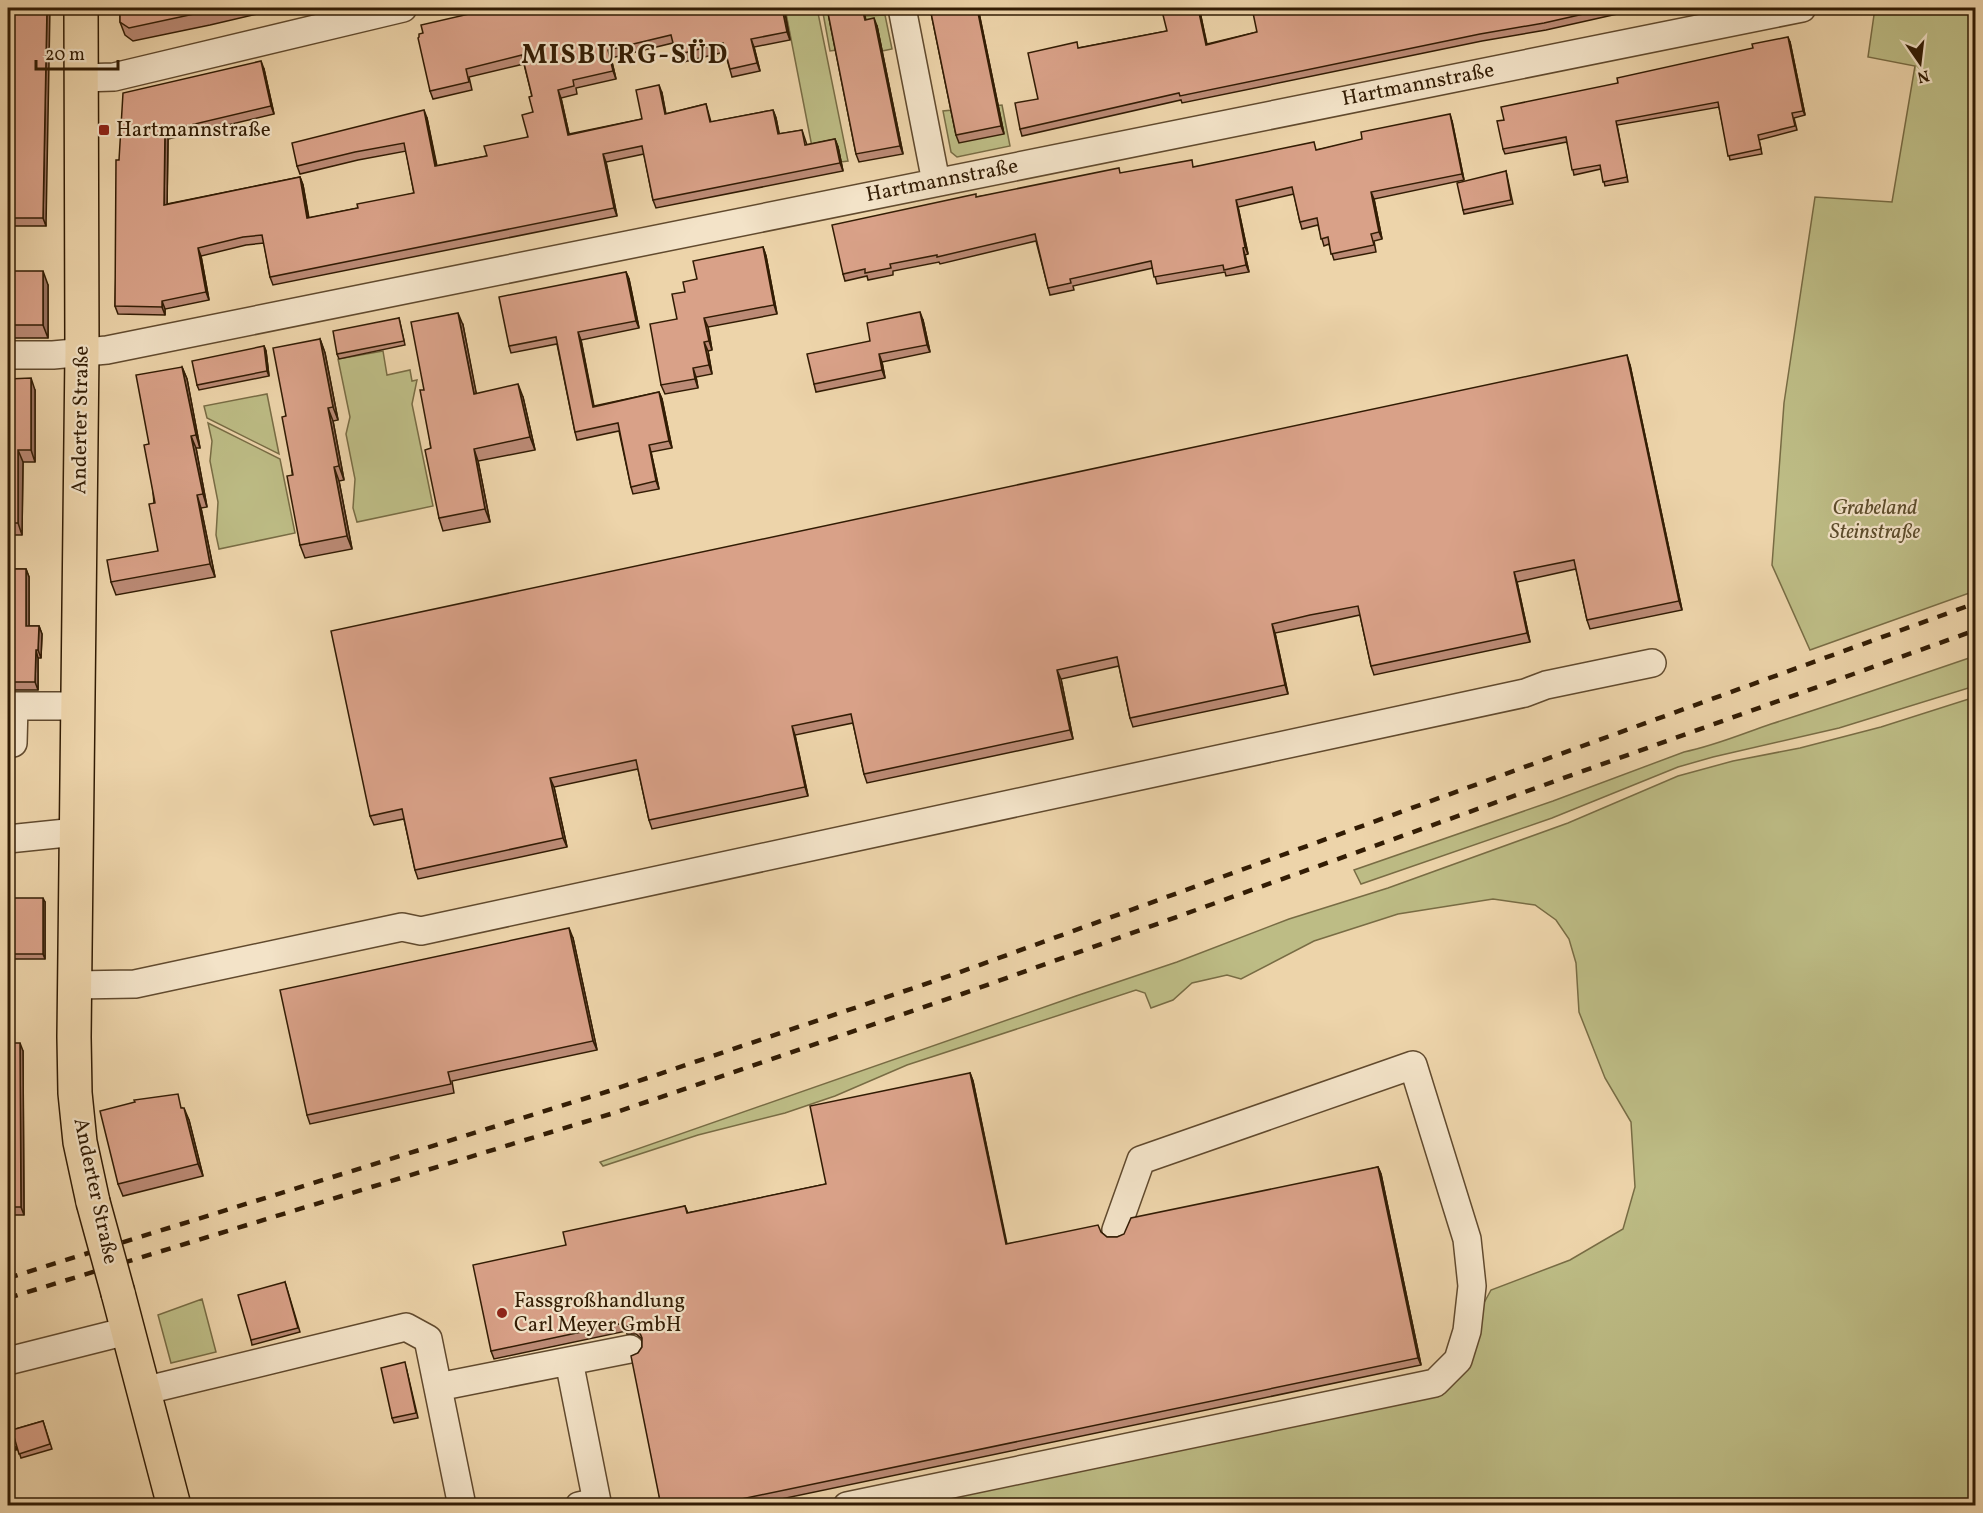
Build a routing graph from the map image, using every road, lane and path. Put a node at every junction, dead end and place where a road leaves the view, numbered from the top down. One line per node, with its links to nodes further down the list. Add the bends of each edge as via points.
1 (81, 8): 5 (main road, Anderter Straße)
2 (403, 8): 5 (street, via 114,77)
3 (902, 8): 6 (street)
4 (1802, 8): 6 (street, Hartmannstraße)
5 (81, 78): 7 (main road, Anderter Straße)
6 (936, 182): 7 (street, Hartmannstraße)
7 (82, 352): 8 (street, Hartmannstraße); 10 (main road, Anderter Straße)
8 (8, 355)
9 (1652, 663): 14 (street, via 421,931 402,927 135,984)
10 (77, 706): 11 (street, via 14,705); 12 (main road, Anderter Straße)
11 (13, 743)
12 (76, 832): 13 (street); 14 (main road, Anderter Straße)
13 (8, 839)
14 (75, 985): 16 (main road, Anderter Straße, bridge, via 75,1093 80,1142)
15 (1116, 1230): 25 (street, via 1141,1160 1413,1065 1467,1239 1472,1286 1467,1331 1458,1360 1435,1383)
16 (127, 1331): 18 (street); 21 (main road, Anderter Straße)
17 (630, 1349): 19 (street)
18 (8, 1361)
19 (569, 1361): 20 (street); 22 (street)
20 (438, 1387): 21 (street, via 428,1339 406,1327); 24 (street)
21 (143, 1391): 23 (main road, Anderter Straße)
22 (592, 1504)
23 (174, 1506)
24 (462, 1506)
25 (847, 1506)

